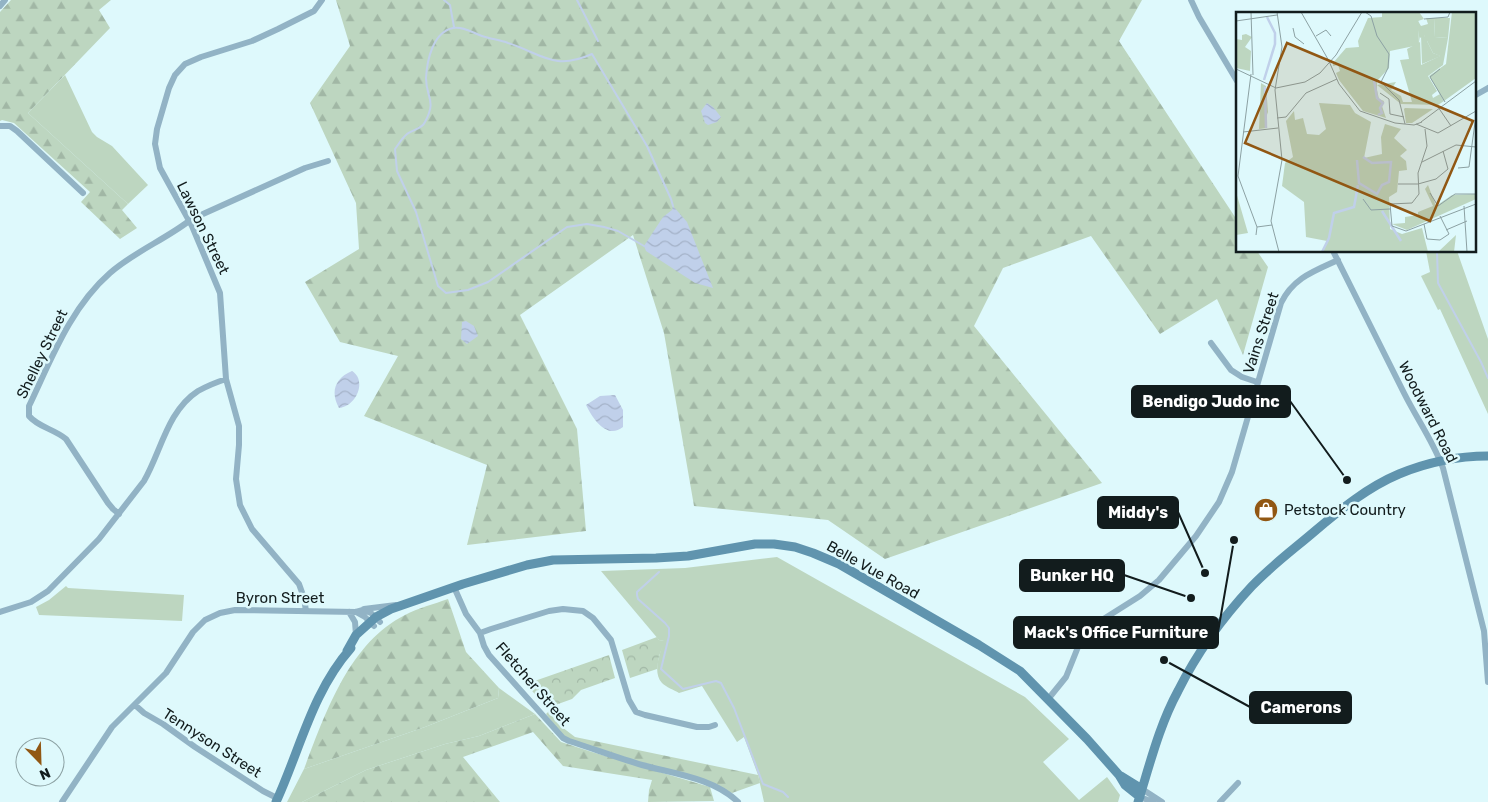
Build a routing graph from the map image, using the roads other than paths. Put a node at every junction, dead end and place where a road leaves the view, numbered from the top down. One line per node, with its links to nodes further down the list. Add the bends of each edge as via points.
1 (5, 0): 4 (street)
2 (322, 0): 11 (street, Lawson Street, via 314,11 252,41 191,60 175,75 155,144 163,175)
3 (1192, 0): 5 (street)
4 (0, 6)
5 (1236, 79)
6 (1488, 88): 7 (street)
7 (1476, 95)
8 (0, 126): 10 (street, via 10,126 18,131)
9 (328, 161): 11 (street, Shelley Street)
10 (83, 193)
11 (190, 221): 15 (street, Lawson Street, via 220,293); 19 (street, Shelley Street, via 123,263 84,300 66,329 29,406 32,420 66,439 108,503)
12 (1334, 252): 13 (street, Woodward Road)
13 (1338, 260): 16 (street, Vains Street, via 1300,279 1285,295); 18 (street, Woodward Road)
14 (1212, 342): 16 (street, via 1231,370)
15 (226, 379): 19 (street, via 205,387 182,405 149,472); 23 (street, Lawson Street, via 239,426 236,478 240,505 252,529 301,588)
16 (1257, 382): 32 (street, Vains Street, via 1232,472 1212,514 1159,580 1086,633 1066,677)
17 (1488, 456): 18 (street)
18 (1440, 461): 31 (street, Woodward Road, via 1484,631); 36 (street, via 1399,474 1354,500 1268,571 1242,598 1208,641 1177,693 1155,744)
19 (119, 514): 25 (street, via 48,591 28,603)
20 (454, 587): 21 (street, Belle Vue Road); 28 (street, Fletcher Street, via 466,614); 32 (street, Belle Vue Road, via 542,562 688,556 756,544 794,547 838,564 979,645 1020,670)
21 (412, 602): 22 (street, Belle Vue Road); 27 (street, Belle Vue Road)
22 (401, 605): 24 (street, Byron Street); 27 (street, Belle Vue Road)
23 (306, 611): 26 (street, Byron Street); 33 (street, Byron Street, via 235,610 212,616 193,632 166,673)
24 (360, 611): 26 (street, Byron Street); 27 (street)
25 (0, 612)
26 (349, 612): 29 (street, via 356,622)
27 (375, 622): 29 (street, Belle Vue Road); 30 (street)
28 (480, 633): 34 (street, via 549,611 583,611 611,640 629,700 636,712 697,726); 39 (street, Fletcher Street, via 490,655 563,738 708,783)
29 (356, 635): 30 (street, Belle Vue Road)
30 (347, 651): 37 (street, via 313,707)
31 (1488, 682)
32 (1049, 698): 36 (street, Belle Vue Road, via 1128,788)
33 (135, 705): 37 (street, Tennyson Street); 38 (street, via 108,733)
34 (715, 725)
35 (1238, 783): 42 (street)
36 (1140, 796): 40 (street, Belle Vue Road); 41 (street, Belle Vue Road)
37 (277, 800)
38 (62, 802)
39 (738, 802)
40 (1153, 802)
41 (1162, 802)
42 (1220, 802)

